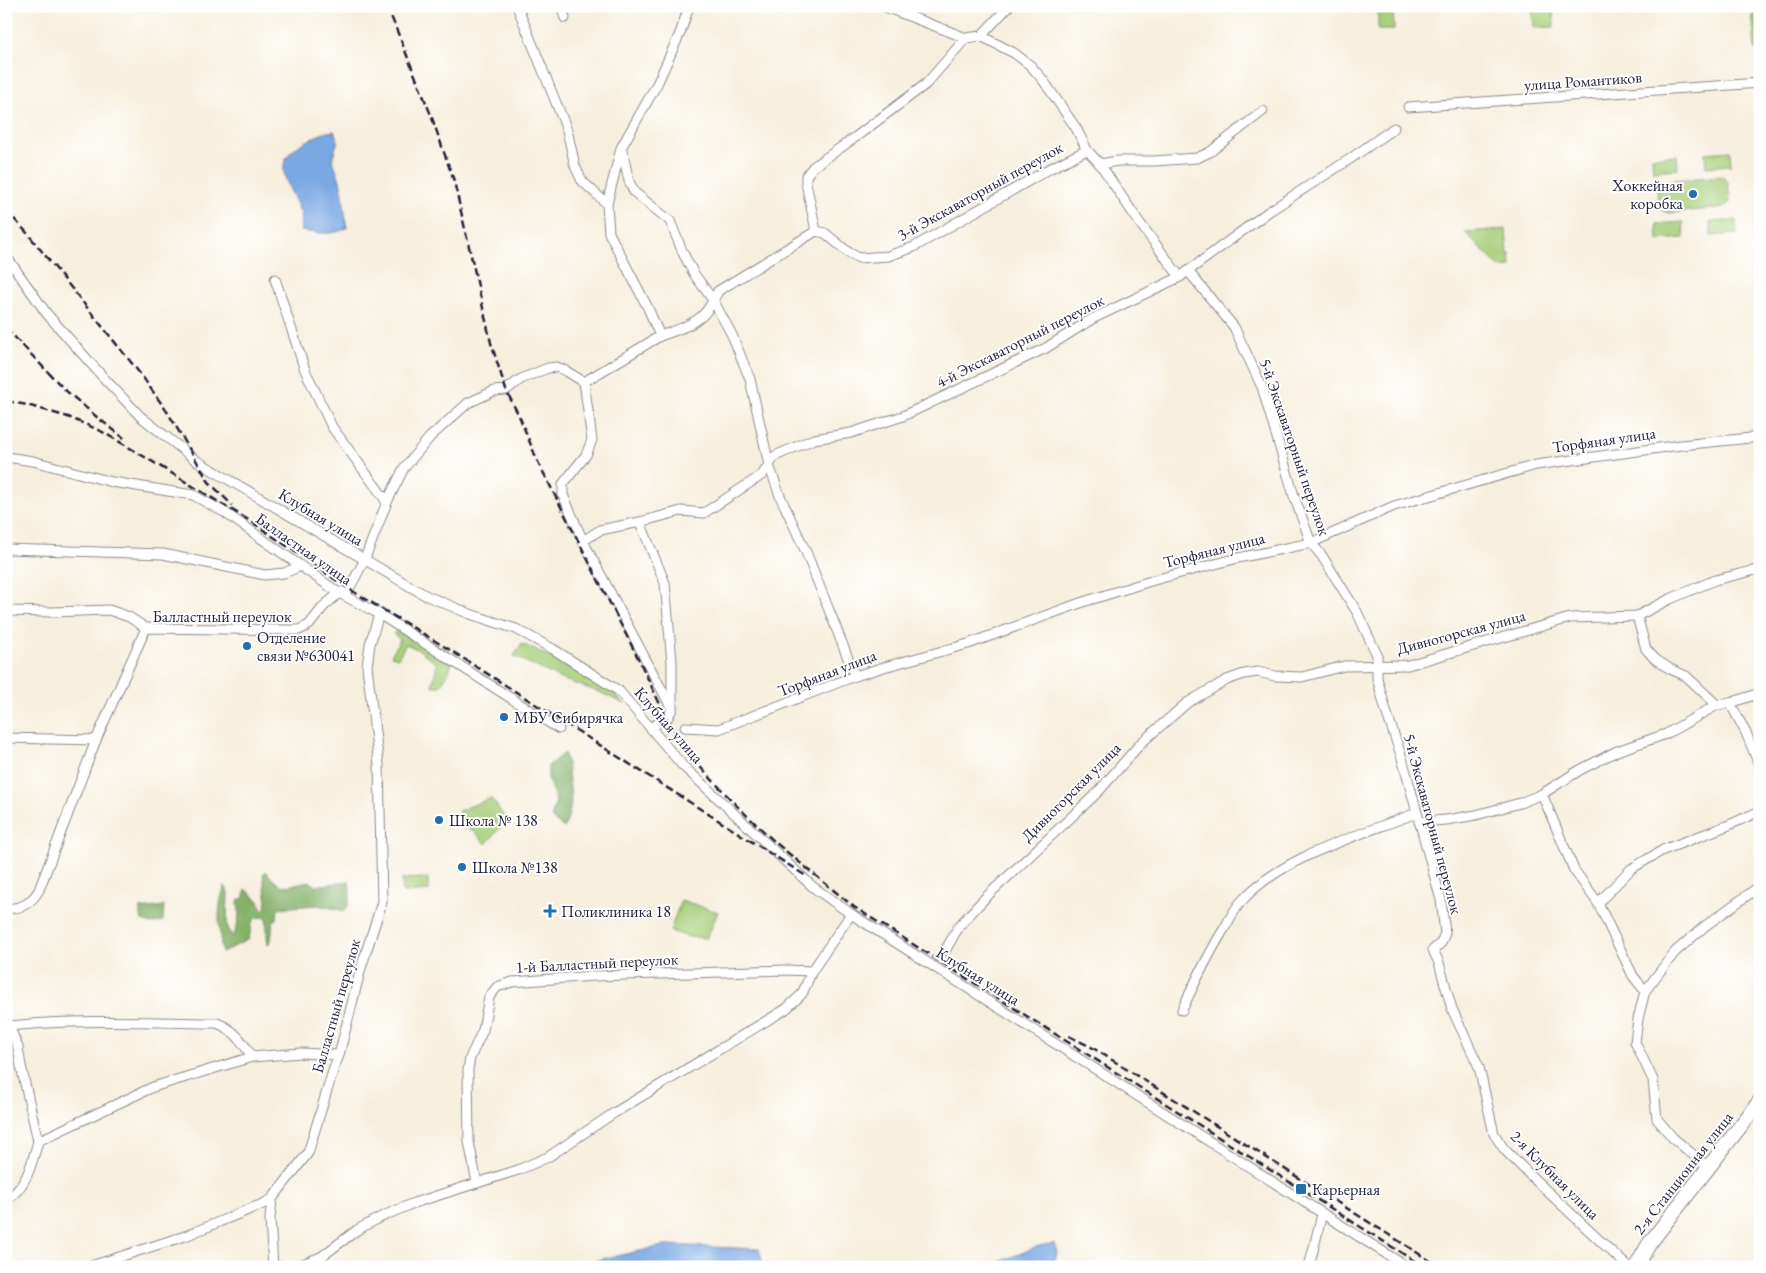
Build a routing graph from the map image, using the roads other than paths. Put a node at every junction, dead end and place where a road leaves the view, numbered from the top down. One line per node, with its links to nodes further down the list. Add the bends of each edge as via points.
1 (517, 6): 16 (street, via 567,130 575,166 582,181)
2 (561, 6): 6 (street)
3 (689, 6): 13 (street, via 657,84)
4 (883, 6): 8 (street)
5 (1009, 6): 7 (street)
6 (565, 18)
7 (981, 36): 8 (street); 14 (street, 5-й Экскаваторный переулок, via 1031,66 1071,120)
8 (966, 38): 17 (street, via 926,84 806,176)
9 (1760, 84): 10 (street, улица Романтиков)
10 (1408, 108)
11 (1263, 112): 15 (street, via 1210,152 1197,158)
12 (1394, 128): 19 (street, 4-й Экскаваторный переулок, via 1268,212)
13 (621, 148): 16 (street); 21 (street, via 634,192 670,221 690,267)
14 (1087, 150): 15 (street, 5-й Экскаваторный переулок); 17 (street, 3-й Экскаваторный переулок, via 914,247 888,256 859,258 825,233)
15 (1100, 164): 19 (street, 5-й Экскаваторный переулок, via 1139,222)
16 (607, 204): 22 (street, via 608,233)
17 (816, 231): 21 (street, via 718,291)
18 (6, 256): 32 (street, Клубная улица, via 47,314 140,416 197,461)
19 (1184, 274): 26 (street, 4-й Экскаваторный переулок, via 1092,319 1046,348 903,416 814,440 775,456); 30 (street, 5-й Экскаваторный переулок, via 1234,327 1262,387)
20 (275, 279): 27 (street, via 305,370 332,427)
21 (713, 300): 22 (street, via 702,316); 26 (street, via 750,378)
22 (660, 336): 23 (street)
23 (584, 382): 27 (street, Балластный переулок, via 557,367 548,368 521,379 506,390 494,391 468,402 430,437 404,468); 29 (street, via 592,440 586,455 562,484 562,495)
24 (1760, 437): 30 (street, Торфяная улица, via 1536,465 1394,506)
25 (6, 457): 33 (street, Балластная улица, via 33,460 112,482 192,495 224,512)
26 (769, 465): 28 (street, 4-й Экскаваторный переулок, via 762,475 704,513 681,511); 41 (street)
27 (388, 502): 32 (street, Балластный переулок)
28 (640, 522): 29 (street, 4-й Экскаваторный переулок, via 600,530); 45 (street, via 665,583 672,662)
29 (583, 541): 45 (street)
30 (1311, 543): 40 (street, 5-й Экскаваторный переулок, via 1357,612 1377,655); 41 (street, Торфяная улица, via 1154,580 968,644)
31 (6, 550): 33 (street, via 164,554 265,575 284,573)
32 (364, 561): 35 (street, Балластный переулок, via 349,589); 46 (street, Клубная улица, via 425,595 516,629 553,649 619,691)
33 (301, 566): 35 (street, Балластная улица)
34 (1760, 569): 38 (street, Дивногорская улица, via 1715,580)
35 (340, 593): 37 (street, Балластная улица); 39 (street, Балластный переулок, via 300,630)
36 (6, 611): 39 (street, via 109,610)
37 (379, 614): 48 (street, Балластная улица); 65 (street, Балластный переулок, via 367,666 379,765 382,902 361,968)
38 (1637, 616): 40 (street, Дивногорская улица, via 1570,618 1408,665); 44 (street, via 1646,648 1655,659 1686,676)
39 (146, 628): 50 (street, Балластный переулок)
40 (1377, 665): 54 (street, 5-й Экскаваторный переулок, via 1379,687); 60 (street, Дивногорская улица, via 1344,666 1302,677 1258,672 1244,674 1226,680 1188,704 1140,743 1098,792 984,898 959,926)
41 (855, 676): 47 (street, Торфяная улица, via 719,729)
42 (1760, 693): 43 (street)
43 (1730, 703): 44 (street); 51 (street)
44 (1718, 705): 52 (street, via 1666,734 1617,751)
45 (672, 709): 46 (street, via 667,719)
46 (651, 727): 58 (street, Клубная улица, via 682,766 813,887)
47 (685, 727)
48 (559, 729)
49 (6, 738): 50 (street)
50 (96, 740): 57 (street, Балластный переулок, via 34,898 22,906)
51 (1760, 767)
52 (1542, 794): 54 (street, via 1476,815 1446,820); 56 (street, via 1574,870)
53 (1760, 811): 56 (street, via 1663,850 1631,869)
54 (1418, 818): 59 (street, 5-й Экскаваторный переулок, via 1441,900 1445,933); 63 (street, via 1335,844 1279,870 1259,884 1240,904 1205,961)
55 (1760, 886): 62 (street, via 1675,952)
56 (1598, 903): 62 (street, via 1634,976)
57 (6, 908)
58 (851, 914): 61 (street); 73 (street, Клубная улица)
59 (1433, 950): 78 (street, 2-я Клубная улица, via 1452,1009 1479,1067 1494,1134 1531,1176)
60 (945, 952)
61 (812, 971): 70 (street, via 802,994 764,1024 614,1113 548,1157); 70 (street, 1-й Балластный переулок, via 594,976 512,982 497,987 490,997 483,1030 468,1070 469,1142)
62 (1645, 991): 69 (street, via 1635,1042 1653,1080 1657,1119 1672,1138)
63 (1182, 1010)
64 (8, 1026): 66 (street, via 105,1020 217,1023 230,1028); 68 (street, via 18,1047)
65 (340, 1055): 66 (street, via 301,1053); 71 (street, Балластный переулок, via 308,1153)
66 (252, 1057): 68 (street, via 153,1087)
67 (1760, 1101): 69 (main road, 2-я Станционная улица)
68 (38, 1141): 72 (street, via 24,1183)
69 (1709, 1168): 79 (main road, 2-я Станционная улица, via 1649,1244)
70 (477, 1183): 74 (street, via 381,1217 321,1257 303,1264)
71 (272, 1199): 74 (street); 75 (street, Балластный переулок, via 185,1236)
72 (6, 1200)
73 (1322, 1214): 76 (street); 77 (street, Клубная улица)
74 (273, 1266)
75 (88, 1267)
76 (1309, 1267)
77 (1407, 1267)
78 (1628, 1267)
79 (1636, 1267)

